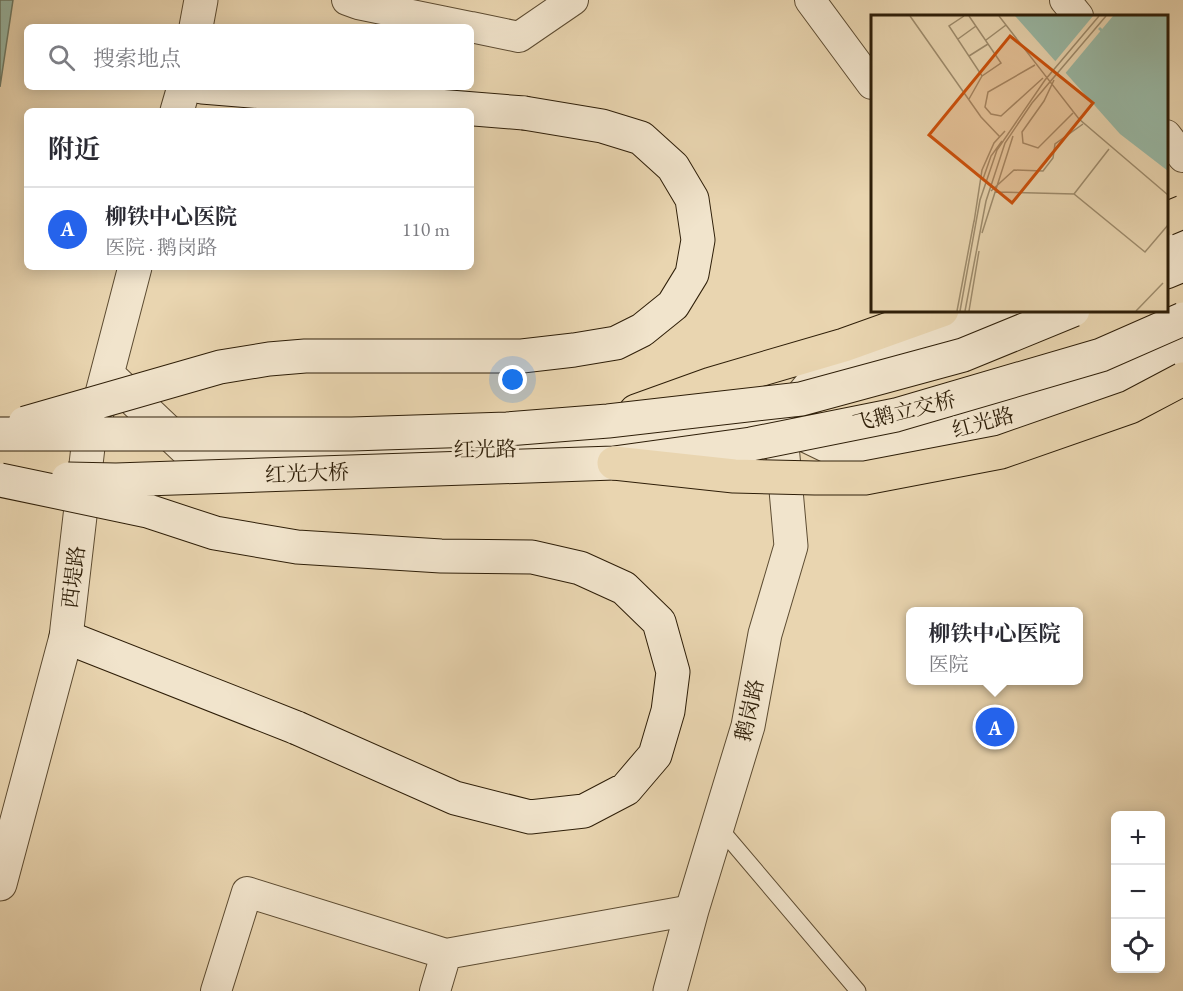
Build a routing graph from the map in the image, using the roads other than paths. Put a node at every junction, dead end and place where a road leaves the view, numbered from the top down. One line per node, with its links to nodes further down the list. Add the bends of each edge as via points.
1 (201, 0): 7 (main road)
2 (347, 0): 8 (street)
3 (573, 0): 9 (street, via 519,37)
4 (810, 0): 10 (street)
5 (1065, 0): 6 (street)
6 (1077, 15)
7 (197, 24)
8 (456, 24)
9 (474, 28)
10 (871, 81)
11 (183, 90): 13 (main road)
12 (241, 90): 14 (main road, bridge)
13 (178, 108)
14 (472, 108)
15 (474, 108): 34 (main road, bridge, via 524,112 602,126 641,138 673,167 692,199 698,240 692,274 673,305 642,330 616,343 522,356 269,359 220,367)
16 (1168, 136): 17 (street)
17 (1183, 157)
18 (1183, 213): 19 (main road, bridge)
19 (1168, 219)
20 (1183, 240): 21 (main road)
21 (1168, 248)
22 (1183, 265): 24 (main road)
23 (134, 270): 30 (main road, 西堤路)
24 (1168, 272)
25 (936, 312): 32 (main road, bridge)
26 (1001, 312): 33 (main road, via 822,371)
27 (1068, 312): 32 (main road, 飞鹅立交桥, bridge, via 963,355 801,399)
28 (1183, 319): 36 (main road, 飞鹅立交桥, bridge, via 1101,355 896,415 751,444)
29 (1183, 352): 33 (main road, 红光路, via 1088,391 973,427 840,452)
30 (107, 374): 35 (main road); 38 (main road, 西堤路, via 88,447)
31 (1183, 379): 36 (main road, bridge, via 1130,407 1001,452 865,478 734,476)
32 (608, 421): 34 (main road, 红光大桥, bridge, via 352,434)
33 (780, 423): 35 (main road, 红光路, via 511,450); 40 (main road, 鹅岗路, via 791,546 765,634 748,726)
34 (0, 432)
35 (188, 451): 38 (main road)
36 (614, 463): 37 (main road, 红光大桥, bridge, via 116,480)
37 (0, 479): 39 (main road, bridge, via 148,511 215,533 297,547 532,557 580,568 624,588 659,622 673,672 668,711 655,754 626,789 584,811 530,817 455,798 297,729)
38 (79, 529): 39 (main road, 西堤路)
39 (66, 637): 41 (main road, 西堤路)
40 (717, 826): 42 (main road, 鹅岗路); 47 (lane)
41 (0, 884)
42 (692, 910): 43 (street); 46 (main road, 鹅岗路)
43 (446, 954): 44 (street, via 247,892); 45 (street)
44 (216, 991)
45 (435, 991)
46 (670, 991)
47 (858, 991)

